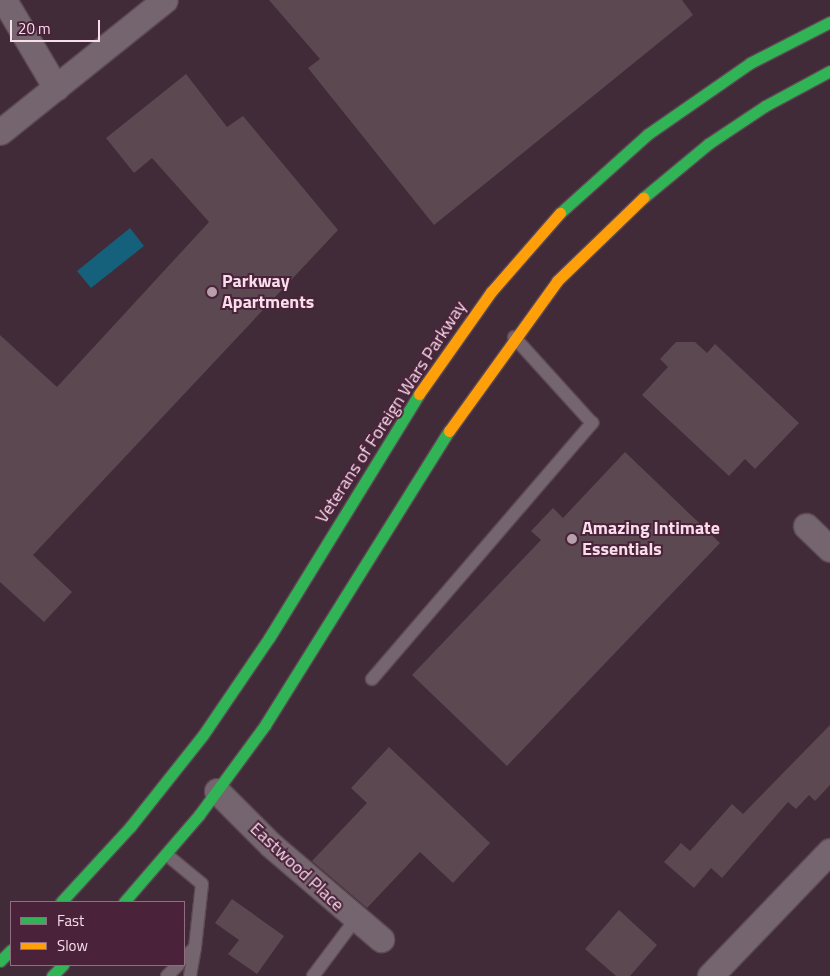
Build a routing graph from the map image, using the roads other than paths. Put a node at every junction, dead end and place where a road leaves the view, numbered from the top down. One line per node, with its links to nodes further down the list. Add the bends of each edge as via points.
1 (4, 0): 5 (street)
2 (165, 0): 5 (street)
3 (830, 22): 14 (highway, Veterans of Foreign Wars Parkway, via 723,80 648,134 569,203 529,247 491,292 418,395 269,638 209,727 130,827)
4 (830, 71): 7 (highway, via 745,118 670,174 578,258)
5 (56, 88): 6 (street)
6 (0, 132)
7 (514, 337): 10 (lane, via 592,423); 11 (highway, via 436,452 295,679)
8 (806, 526): 9 (street)
9 (830, 549)
10 (372, 679)
11 (217, 791): 13 (highway); 16 (street, Eastwood Place)
12 (830, 852): 28 (street)
13 (167, 855): 15 (highway); 18 (lane, via 202,884)
14 (61, 901)
15 (125, 901)
16 (355, 920): 17 (street, Eastwood Place); 27 (lane)
17 (381, 939)
18 (195, 947): 20 (lane); 26 (lane)
19 (10, 951): 21 (highway)
20 (185, 958)
21 (0, 961)
22 (62, 966): 24 (highway)
23 (177, 966): 25 (lane)
24 (52, 976)
25 (167, 976)
26 (190, 976)
27 (313, 976)
28 (710, 976)

